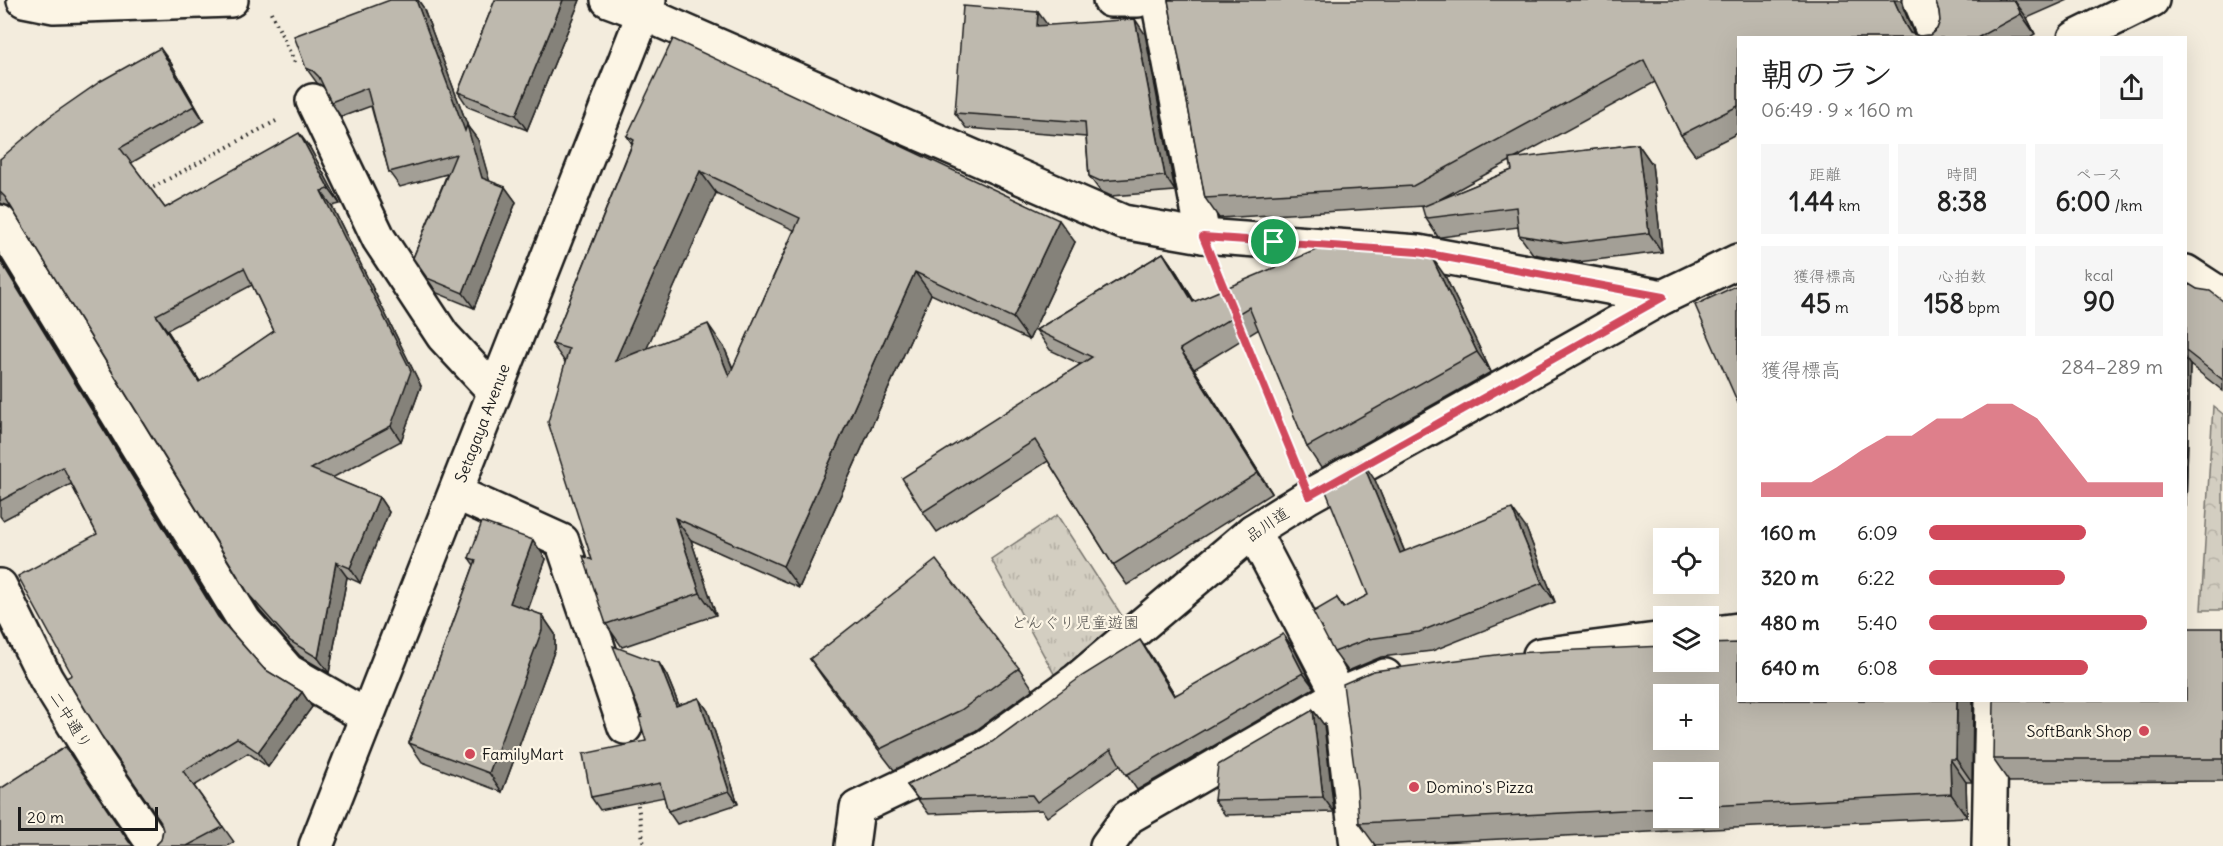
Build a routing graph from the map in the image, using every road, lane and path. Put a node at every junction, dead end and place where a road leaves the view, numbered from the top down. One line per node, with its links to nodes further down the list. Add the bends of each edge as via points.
1 (24, 0): 9 (street, via 54,6)
2 (231, 0): 9 (street)
3 (608, 0): 10 (street)
4 (1110, 0): 5 (street)
5 (1138, 0)
6 (1158, 0): 17 (street)
7 (1920, 0): 12 (street)
8 (2152, 0): 13 (street)
9 (197, 1)
10 (646, 6): 17 (street, via 1123,222); 24 (street, Setagaya Avenue)
11 (271, 10): 14 (path)
12 (1935, 36)
13 (2079, 36)
14 (313, 101): 15 (path); 24 (street, via 379,239 443,336)
15 (147, 190)
16 (0, 222): 36 (street, via 245,622 288,671)
17 (1203, 237): 21 (street, via 1418,252); 22 (path)
18 (1737, 261): 21 (street, 品川道)
19 (2187, 273): 20 (street)
20 (2223, 296)
21 (1663, 297): 26 (street, 品川道)
22 (1229, 302)
23 (1243, 334): 26 (path)
24 (494, 391): 25 (street, Setagaya Avenue)
25 (456, 493): 36 (street, Setagaya Avenue); 37 (street, via 562,541)
26 (1309, 496): 27 (street, 品川道)
27 (1253, 531): 34 (street); 42 (street, 品川道, via 1077,680 985,747 857,808)
28 (0, 586): 39 (street, 二中通り, via 46,679)
29 (1737, 630): 30 (street)
30 (1719, 633)
31 (1653, 640): 32 (street)
32 (1512, 659)
33 (1419, 671): 34 (street, via 1384,676)
34 (1340, 695): 43 (street, via 1128,817); 44 (street)
35 (1992, 702): 45 (street)
36 (366, 716): 40 (street, Setagaya Avenue)
37 (625, 727)
38 (636, 792): 41 (path)
39 (155, 846)
40 (316, 846)
41 (644, 846)
42 (852, 846)
43 (1107, 846)
44 (1358, 846)
45 (1989, 846)

